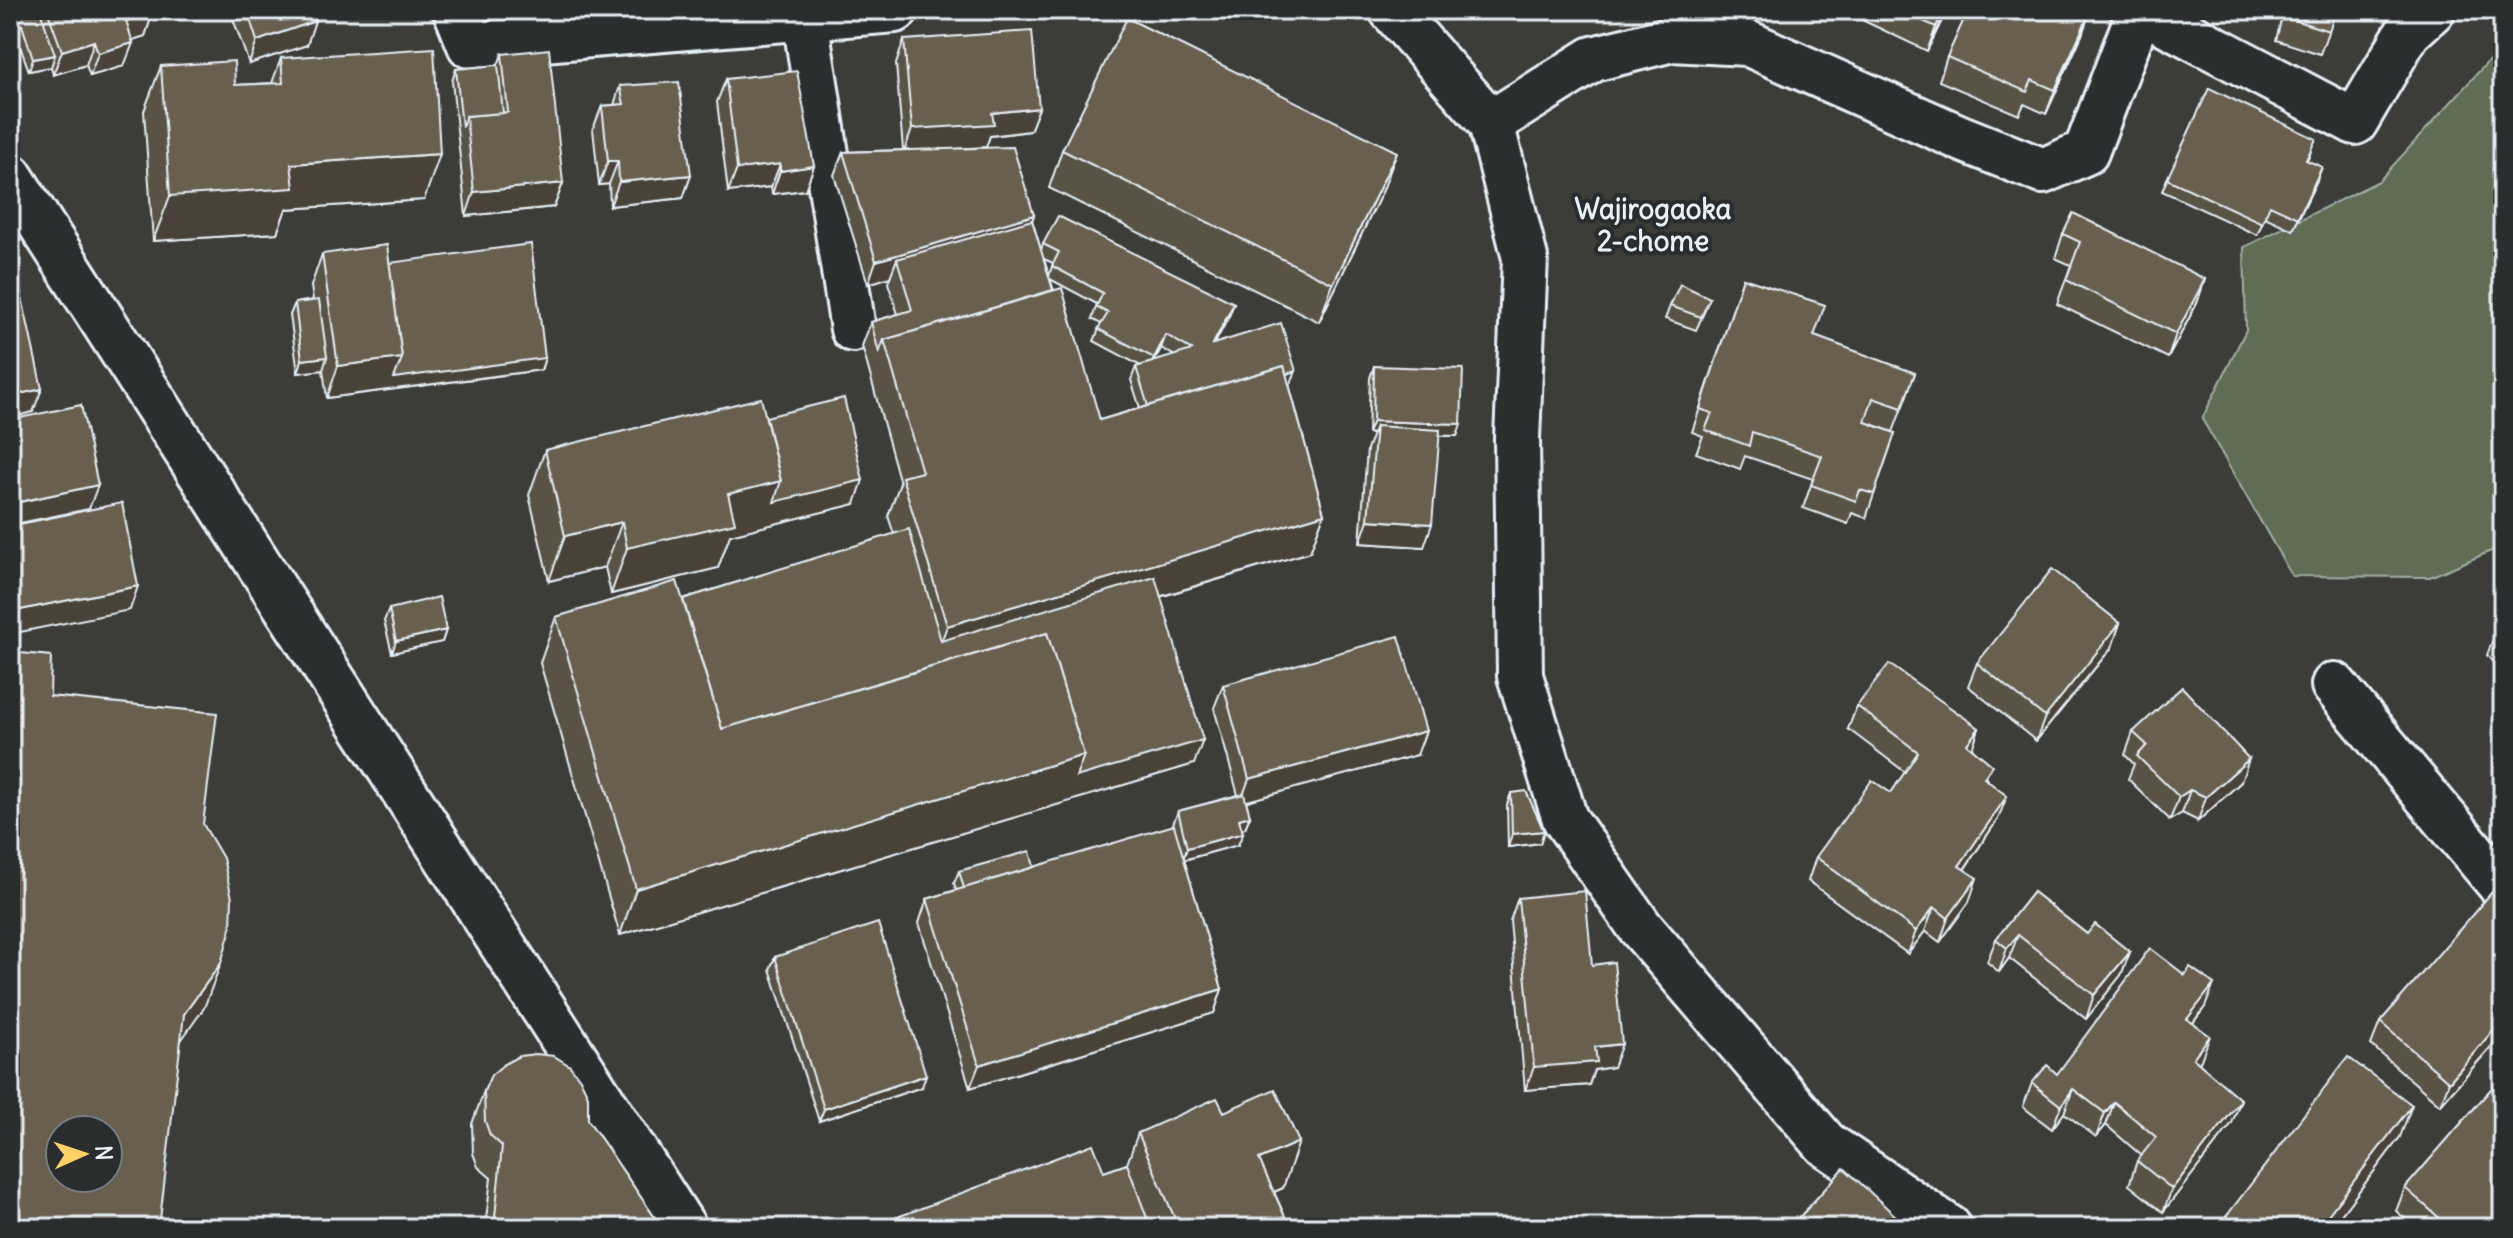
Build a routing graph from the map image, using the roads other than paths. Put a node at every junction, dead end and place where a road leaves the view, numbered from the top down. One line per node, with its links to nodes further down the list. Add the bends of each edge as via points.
1 (456, 10): 6 (street, via 470,45)
2 (895, 10): 6 (street)
3 (1392, 10): 7 (street)
4 (2140, 10): 5 (street, via 2355,122 2408,32); 7 (street, via 2086,152 2043,171 1747,43 1672,39 1593,59)
5 (2432, 10)
6 (805, 18): 9 (street)
7 (1491, 123): 13 (street, via 1525,258 1517,438 1520,676 1565,819 1640,927 1826,1144)
8 (10, 176): 12 (street)
9 (853, 329)
10 (2334, 685): 11 (street)
11 (2503, 888)
12 (684, 1228)
13 (1949, 1228)

